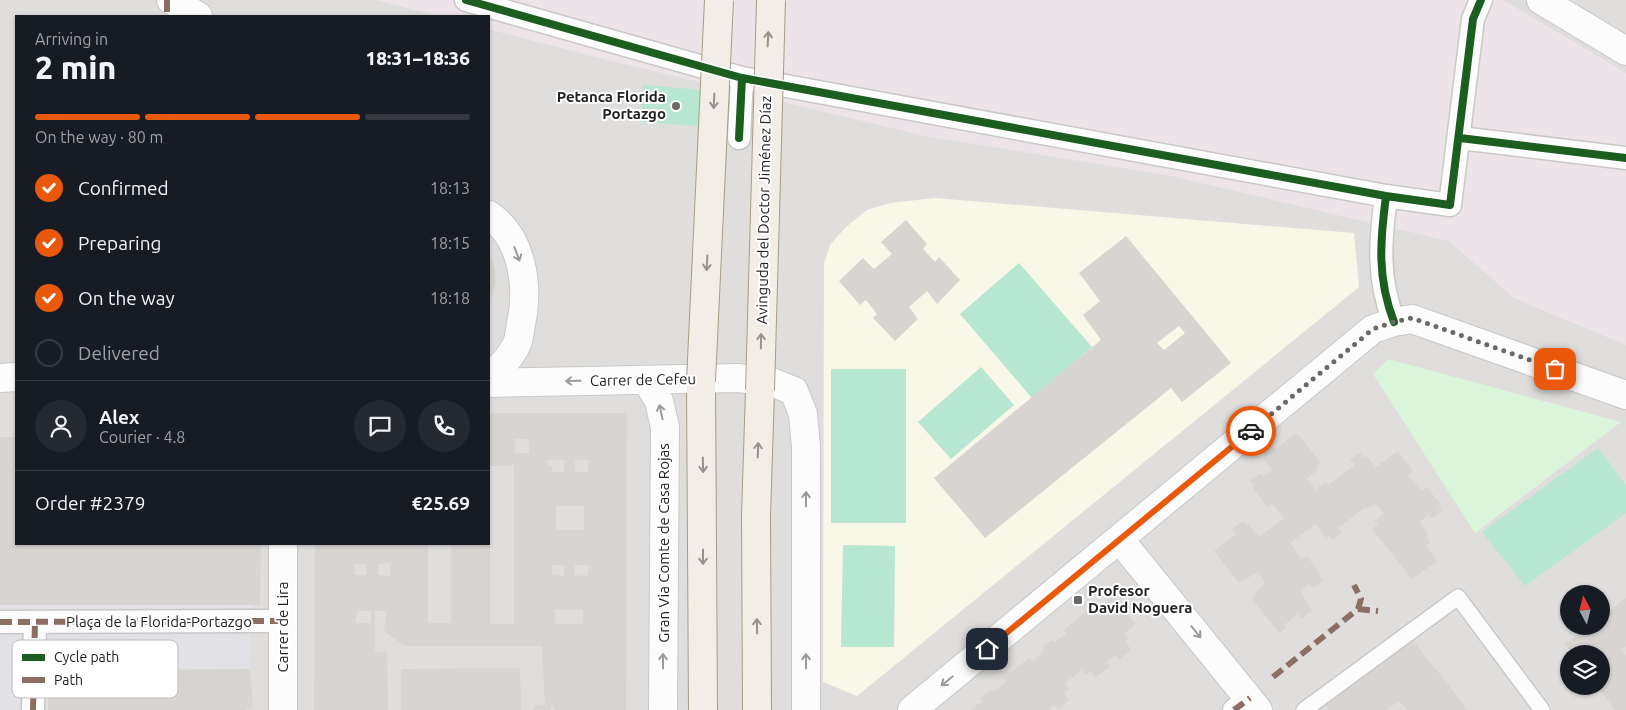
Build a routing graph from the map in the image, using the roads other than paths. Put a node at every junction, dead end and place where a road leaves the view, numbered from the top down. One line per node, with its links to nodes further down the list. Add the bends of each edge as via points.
1 (167, 0): 8 (street)
2 (172, 0): 9 (street)
3 (466, 0): 11 (street)
4 (720, 0): 33 (main road, one-way to 33, bridge, via 701,381)
5 (771, 0): 34 (main road, Avinguda del Doctor Jiménez Díaz, one-way to 5, bridge, via 756,516)
6 (1481, 0): 13 (street, via 1473,19)
7 (1541, 0): 10 (street)
8 (167, 15)
9 (196, 15)
10 (1626, 51)
11 (742, 78): 12 (street); 15 (street)
12 (739, 138)
13 (1460, 138): 14 (street); 15 (street, via 1450,205)
14 (1626, 158)
15 (1386, 196): 17 (street, via 1380,238 1382,283)
16 (490, 216): 20 (street, one-way to 20, via 512,243 522,269 526,302 517,345)
17 (1394, 322): 23 (street, via 1412,318); 24 (street, via 1373,329)
18 (15, 377): 19 (street)
19 (0, 378)
20 (490, 380)
21 (646, 380): 22 (street, Carrer de Cefeu, one-way to 22); 32 (street, Gran Via Comte de Casa Rojas, one-way to 21, via 665,427 659,401); 35 (street, Carrer de Cefeu, one-way to 21, via 806,447 802,414 794,391 768,381 737,378)
22 (490, 381)
23 (1626, 395)
24 (1120, 540): 30 (street, one-way to 30); 36 (street, one-way to 36)
25 (283, 545): 26 (street, Carrer de Lira)
26 (284, 621): 28 (street, Plaça de la Florida-Portazgo); 31 (street, Carrer de Lira)
27 (0, 622): 28 (street, Plaça de la Florida-Portazgo)
28 (35, 622): 29 (street)
29 (35, 640)
30 (1247, 706)
31 (283, 710)
32 (663, 710)
33 (704, 710)
34 (757, 710)
35 (806, 710)
36 (912, 710)
37 (1304, 710): 38 (lane, via 1458,597)
38 (1542, 710)

